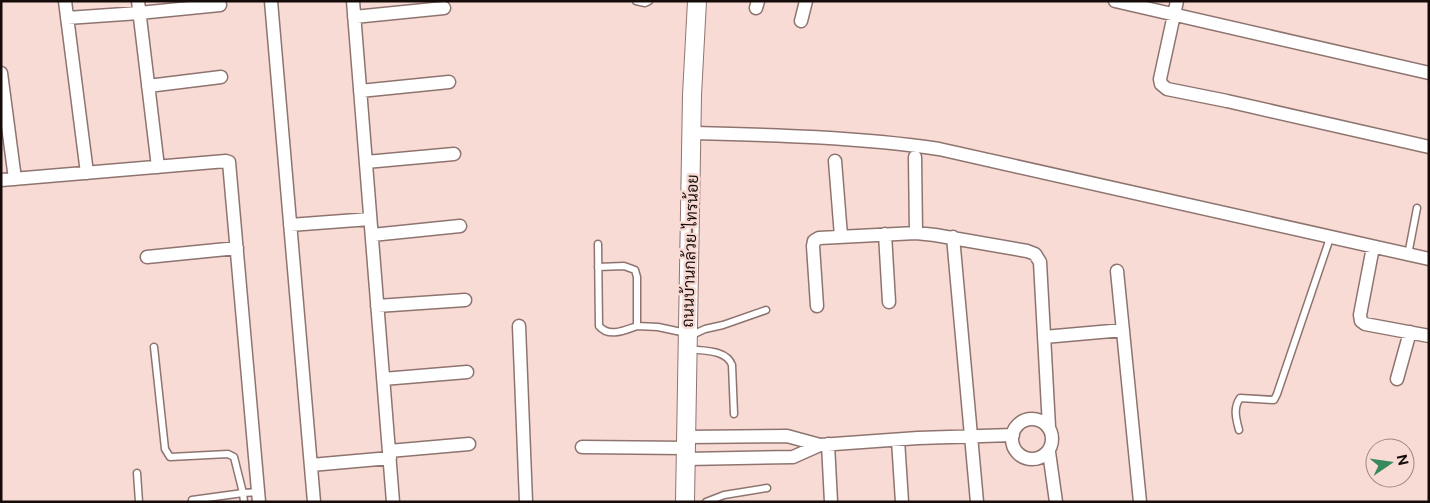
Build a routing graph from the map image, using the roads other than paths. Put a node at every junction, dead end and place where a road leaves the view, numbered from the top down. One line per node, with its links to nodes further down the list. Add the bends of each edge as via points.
1 (65, 1): 15 (street)
2 (271, 1): 35 (street)
3 (352, 1): 14 (street)
4 (636, 1): 5 (lane)
5 (649, 1)
6 (697, 1): 23 (street, ถนนบ้านกล้วย-ไทรน้อย)
7 (806, 1): 16 (street)
8 (1116, 1): 13 (street)
9 (1177, 1): 13 (street)
10 (220, 4): 11 (street)
11 (138, 7): 15 (street); 21 (street)
12 (444, 8): 14 (street)
13 (1174, 15): 18 (street); 24 (street, via 1160,79 1167,89)
14 (354, 17): 22 (street)
15 (68, 18): 30 (street)
16 (801, 21)
17 (1, 73): 31 (street)
18 (1429, 73)
19 (221, 76): 21 (street)
20 (449, 82): 22 (street)
21 (148, 86): 29 (street)
22 (360, 91): 28 (street)
23 (693, 133): 42 (street, via 815,138 939,149); 62 (street, ถนนบ้านกล้วย-ไทรน้อย)
24 (1429, 147)
25 (454, 154): 28 (street)
26 (915, 157): 37 (street)
27 (835, 161): 40 (street)
28 (366, 162): 34 (street)
29 (158, 167): 30 (street); 45 (street, via 229,162)
30 (87, 173): 31 (street)
31 (15, 179): 32 (street)
32 (1, 180)
33 (1417, 208): 46 (lane)
34 (370, 219): 35 (street); 39 (street)
35 (290, 225): 79 (street)
36 (460, 226): 39 (street)
37 (916, 233): 38 (street); 41 (street)
38 (885, 234): 40 (street); 52 (street)
39 (372, 235): 53 (street)
40 (841, 236): 54 (street, via 819,238 813,243)
41 (953, 237): 60 (street, via 1035,254 1040,262); 71 (street)
42 (1330, 238): 44 (street); 69 (lane, via 1277,394 1274,400 1240,398 1236,404)
43 (598, 244): 49 (lane)
44 (1373, 247): 46 (street); 59 (street, via 1360,315 1362,321)
45 (237, 248): 47 (street); 83 (street)
46 (1408, 255): 48 (street)
47 (147, 257)
48 (1429, 260)
49 (598, 267): 57 (lane, via 624,266 635,270); 57 (lane, via 599,326 612,333)
50 (1117, 270): 58 (street)
51 (465, 300): 53 (street)
52 (889, 302)
53 (377, 306): 65 (street)
54 (817, 306)
55 (766, 310): 62 (lane, via 705,328)
56 (520, 326): 89 (street)
57 (637, 326): 62 (lane, via 658,327)
58 (1123, 330): 60 (street); 96 (street)
59 (1410, 332): 61 (street); 66 (street)
60 (1044, 336): 68 (street)
61 (1429, 336)
62 (687, 340): 67 (lane, via 731,360); 76 (street, ถนนบ้านกล้วย-ไทรน้อย)
63 (154, 347): 82 (lane, via 165,449 170,457 228,454 234,457)
64 (467, 372): 65 (street)
65 (384, 379): 78 (street)
66 (1397, 379)
67 (734, 414)
68 (1049, 427): 70 (street, via 1040,420 1030,419 1020,423); 77 (street, via 1053,437)
69 (1239, 430)
70 (1013, 435): 71 (street); 77 (street, via 1016,452 1025,459 1035,460)
71 (971, 436): 72 (street); 94 (street)
72 (898, 440): 74 (street); 93 (street)
73 (469, 444): 78 (street)
74 (824, 445): 76 (street, via 787,436); 76 (street, via 793,457); 92 (street)
75 (582, 447): 76 (street)
76 (686, 448): 90 (street, ถนนบ้านกล้วย-ไทรน้อย)
77 (1048, 452): 95 (street)
78 (389, 455): 79 (street); 88 (street)
79 (311, 465): 87 (street)
80 (137, 472): 85 (lane)
81 (767, 488): 91 (lane)
82 (244, 493): 83 (lane); 84 (lane); 86 (lane)
83 (259, 497)
84 (192, 500)
85 (139, 502)
86 (244, 502)
87 (314, 502)
88 (393, 502)
89 (526, 502)
90 (685, 502)
91 (706, 502)
92 (831, 502)
93 (902, 502)
94 (978, 502)
95 (1056, 502)
96 (1140, 502)

